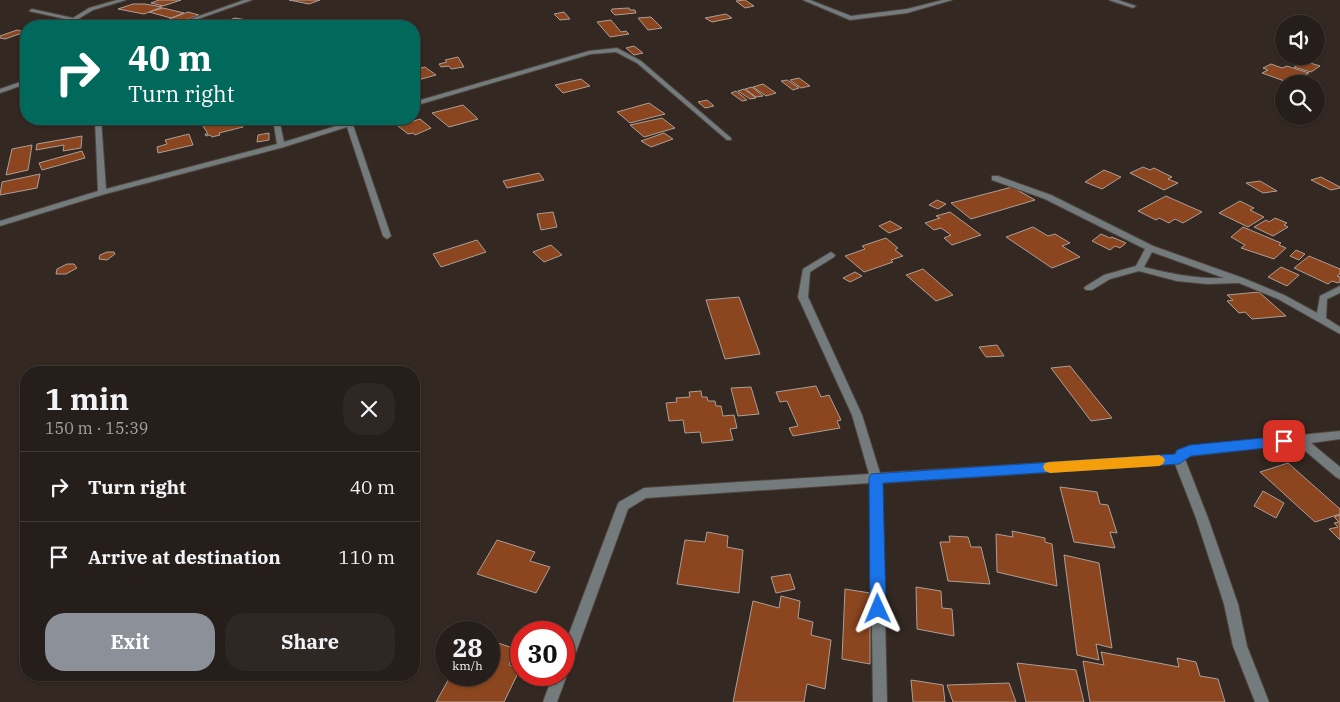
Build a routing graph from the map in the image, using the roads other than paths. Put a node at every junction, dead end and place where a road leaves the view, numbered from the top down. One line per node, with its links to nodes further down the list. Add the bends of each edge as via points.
1 (123, 0): 8 (street, via 80,14)
2 (250, 0): 9 (street)
3 (806, 0): 4 (street, via 850,18 907,11)
4 (949, 0)
5 (1112, 0): 6 (street)
6 (1133, 6)
7 (32, 11): 8 (street)
8 (74, 20)
9 (192, 20)
10 (20, 84): 11 (street)
11 (0, 91)
12 (420, 102): 17 (street, via 591,52 617,50 639,62)
13 (98, 125): 20 (street)
14 (277, 125): 18 (street)
15 (345, 125): 18 (street)
16 (348, 125): 22 (street)
17 (729, 139)
18 (282, 145): 20 (street)
19 (995, 178): 23 (street, via 1048,197)
20 (102, 192): 21 (street)
21 (0, 224)
22 (387, 236)
23 (1150, 248): 25 (street); 26 (street)
24 (831, 255): 35 (street, via 806,271 803,297 857,415)
25 (1139, 268): 26 (street, via 1177,278); 27 (street, via 1107,277)
26 (1240, 280): 29 (street)
27 (1090, 288)
28 (1340, 289): 29 (street, via 1323,298)
29 (1321, 319): 30 (street)
30 (1340, 331)
31 (1340, 435): 32 (street)
32 (1300, 440): 33 (street, via 1190,450 1181,454); 34 (street)
33 (1179, 459): 35 (street); 40 (street, via 1231,604 1240,646)
34 (1340, 474)
35 (876, 478): 36 (street, via 644,493 623,506); 39 (street)
36 (575, 636)
37 (556, 686): 38 (street)
38 (550, 702)
39 (880, 702)
40 (1262, 702)

